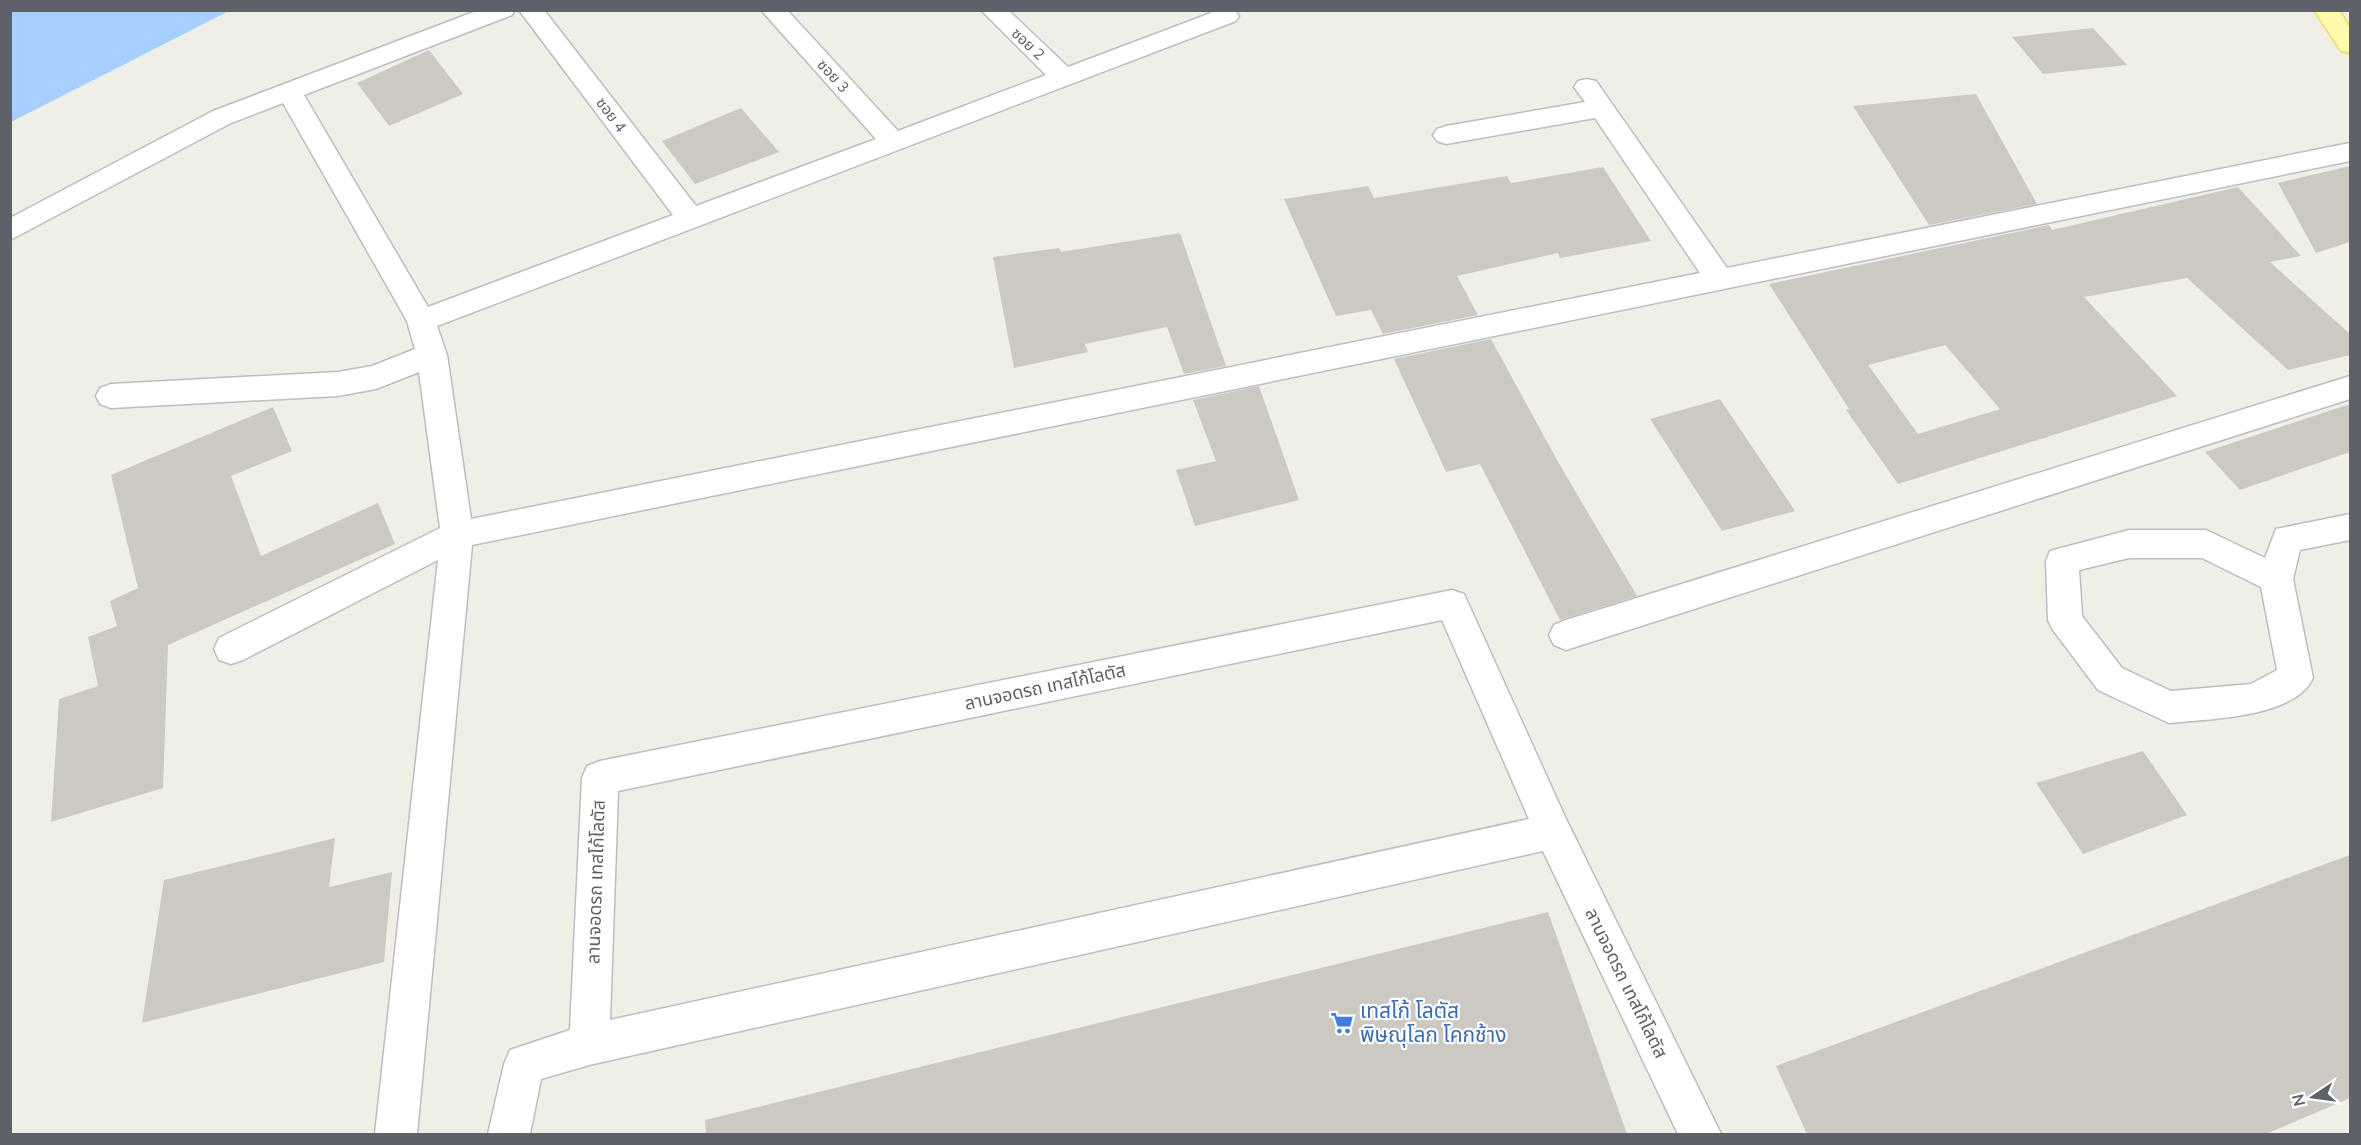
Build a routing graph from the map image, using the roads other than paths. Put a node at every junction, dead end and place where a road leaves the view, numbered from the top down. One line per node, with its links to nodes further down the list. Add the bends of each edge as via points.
1 (503, 10): 9 (street)
2 (531, 10): 13 (street, ซอย 4)
3 (773, 10): 11 (street, ซอย 3)
4 (993, 10): 8 (street, ซอย 2)
5 (2326, 10): 7 (main road)
6 (1224, 13): 8 (street)
7 (2350, 45)
8 (1064, 78): 11 (street)
9 (291, 92): 14 (street, via 222,117); 16 (street)
10 (1446, 135): 15 (street, via 1594,98)
11 (894, 142): 13 (street)
12 (2350, 152): 15 (street)
13 (691, 219): 16 (street)
14 (10, 230)
15 (1720, 280): 21 (street)
16 (421, 321): 17 (street)
17 (432, 356): 19 (street, via 376,377 338,384); 21 (street)
18 (2350, 387): 23 (street)
19 (111, 396)
20 (2350, 527): 22 (street, via 2287,539)
21 (457, 535): 24 (street); 27 (street)
22 (2276, 579): 22 (street, via 2296,678 2255,699 2169,707 2110,679 2065,620 2062,561 2129,544 2205,544)
23 (1566, 635)
24 (231, 649)
25 (1553, 831): 26 (street); 26 (street, ลานจอดรถ เทสโก้โลตัส, via 1452,603 600,778); 29 (street, ลานจอดรถ เทสโก้โลตัส)
26 (589, 1045): 28 (street, via 524,1064)
27 (396, 1134)
28 (509, 1134)
29 (1700, 1134)

